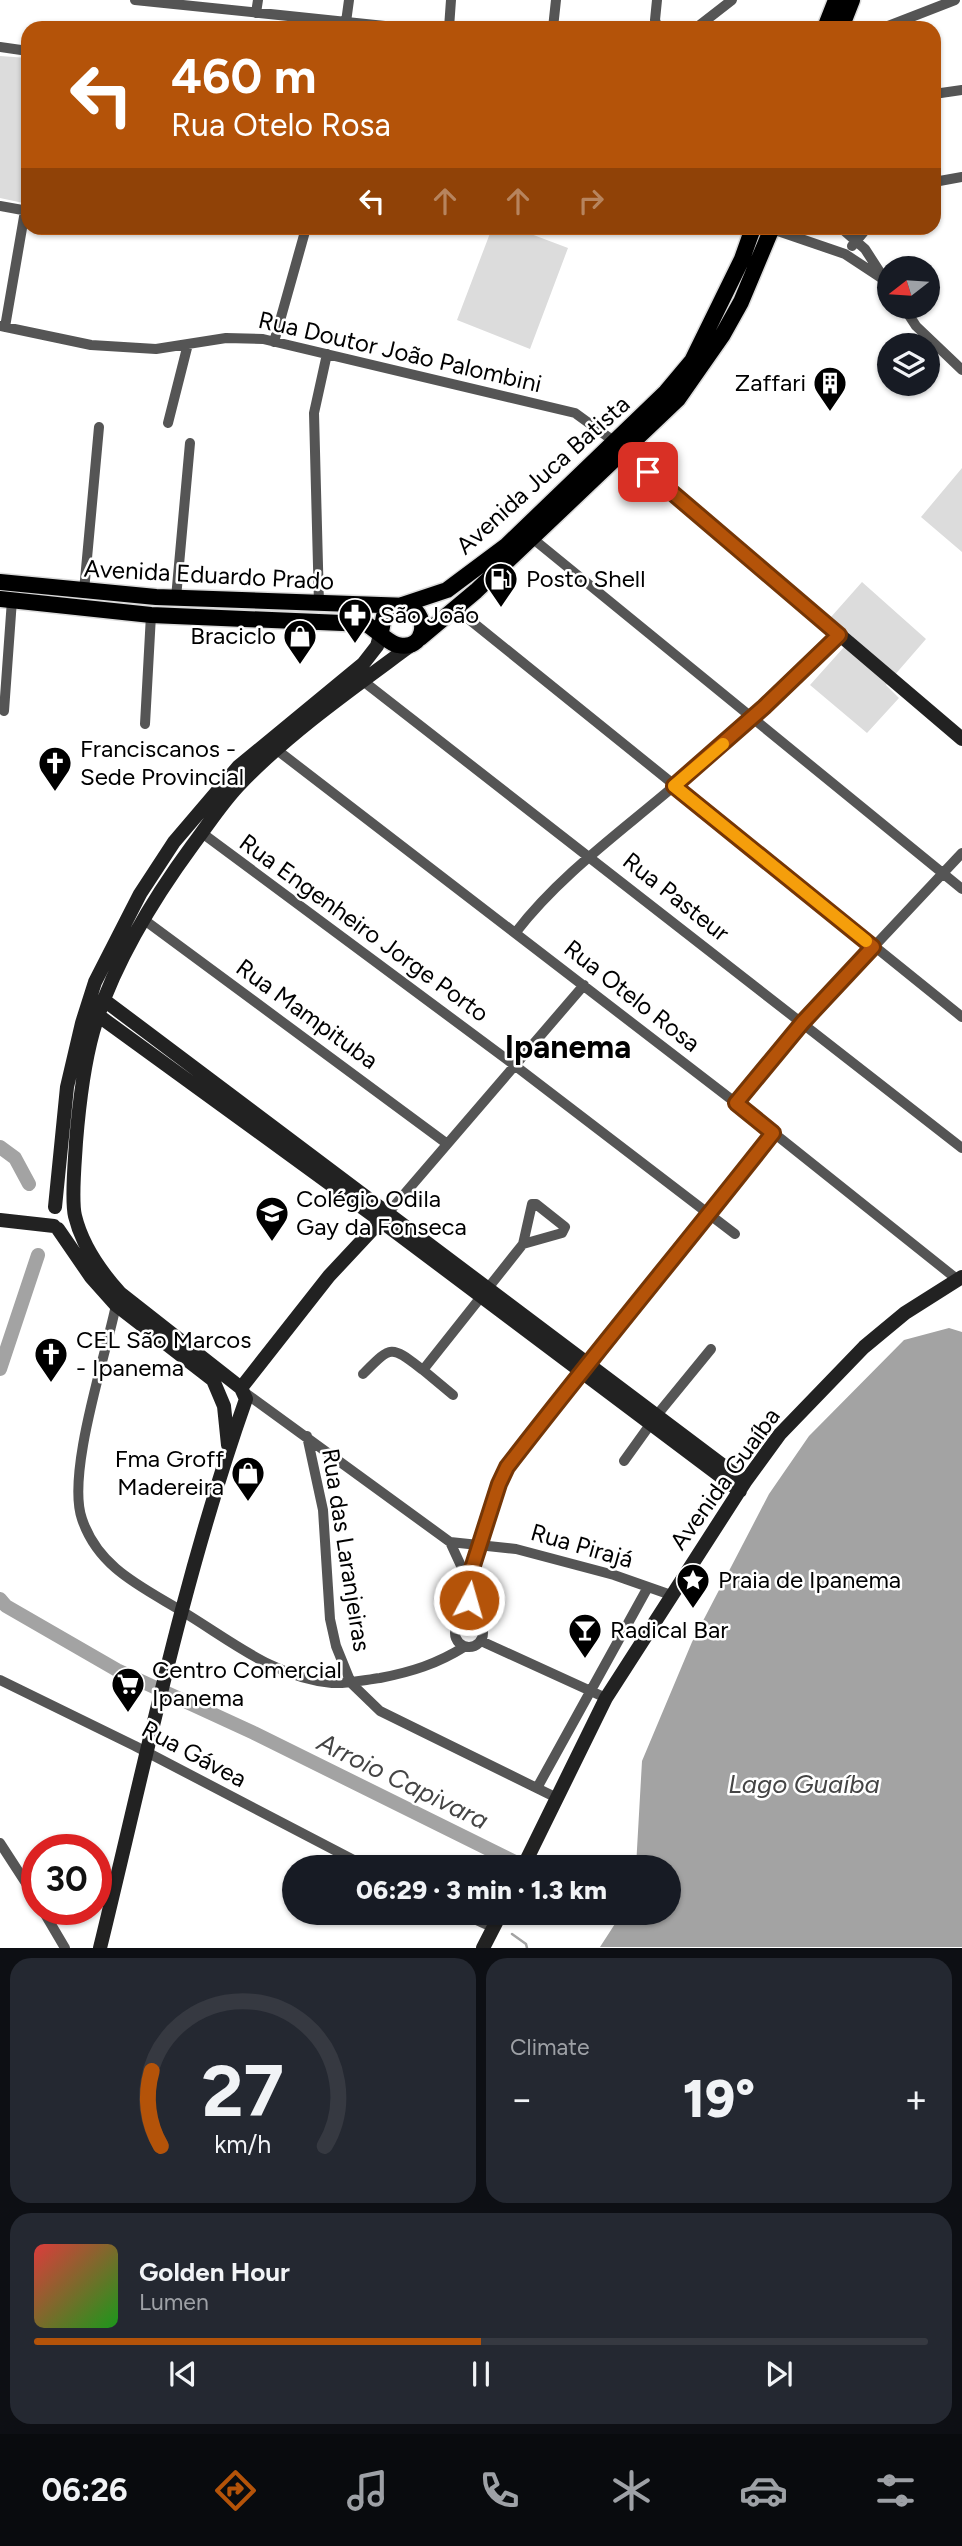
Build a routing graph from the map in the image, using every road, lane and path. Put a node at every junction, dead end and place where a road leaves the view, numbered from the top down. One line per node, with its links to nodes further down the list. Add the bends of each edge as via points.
1 (135, 0): 11 (street)
2 (258, 0): 12 (street)
3 (349, 0): 14 (street)
4 (451, 0): 15 (street)
5 (556, 0): 16 (street)
6 (657, 0): 17 (street)
7 (732, 0): 18 (street)
8 (836, 0): 19 (main road)
9 (852, 0): 20 (main road)
10 (955, 0): 21 (street)
11 (168, 2): 12 (street)
12 (256, 13): 13 (street)
13 (336, 21)
14 (346, 21)
15 (450, 21)
16 (554, 21)
17 (655, 21)
18 (705, 21)
19 (828, 21)
20 (844, 21)
21 (901, 21)
22 (0, 47): 23 (street)
23 (21, 50)
24 (962, 90): 25 (street)
25 (941, 93)
26 (962, 177): 27 (street)
27 (941, 181)
28 (0, 206): 29 (street)
29 (21, 210)
30 (21, 235): 42 (street)
31 (304, 235): 43 (street)
32 (751, 235): 50 (main road, Avenida Juca Batista, via 692,361)
33 (769, 235): 50 (main road, Avenida Juca Batista, via 741,302 693,381 678,399)
34 (792, 235): 38 (street)
35 (849, 235): 37 (street)
36 (861, 235): 37 (street)
37 (856, 241): 38 (street); 39 (street)
38 (845, 254): 40 (street)
39 (877, 265)
40 (877, 276)
41 (911, 319): 46 (street)
42 (2, 326): 44 (street, Rua Doutor João Palombini, via 91,345 156,349)
43 (274, 342): 44 (street, Rua Doutor João Palombini, via 226,338); 45 (street, Rua Doutor João Palombini)
44 (188, 344): 47 (street)
45 (327, 354): 50 (street, Rua Doutor João Palombini, via 575,413); 58 (street, via 314,413)
46 (962, 370)
47 (169, 423)
48 (99, 427): 54 (street)
49 (190, 443): 55 (street)
50 (619, 446): 51 (main road, Avenida Juca Batista); 59 (main road, Avenida Juca Batista, via 486,562 447,590); 63 (main road)
51 (532, 538): 60 (main road, Avenida Juca Batista); 67 (street)
52 (0, 582): 53 (main road, Avenida Eduardo Prado)
53 (56, 588): 54 (main road, Avenida Eduardo Prado); 57 (main road, via 51,598)
54 (84, 591): 55 (main road, Avenida Eduardo Prado)
55 (176, 598): 58 (main road, Avenida Eduardo Prado)
56 (6, 599): 57 (main road, Avenida Eduardo Prado); 66 (street)
57 (37, 602): 61 (main road, Avenida Eduardo Prado)
58 (319, 604): 59 (main road, Avenida Eduardo Prado)
59 (398, 606): 62 (main road, via 384,616); 64 (main road, via 409,606 422,620 422,632)
60 (455, 608): 64 (main road, Avenida Juca Batista); 71 (street)
61 (151, 615): 62 (main road, Avenida Eduardo Prado, via 366,624); 68 (street)
62 (381, 632): 64 (main road, Avenida Eduardo Prado, via 397,645); 94 (main road, via 363,664 238,767 174,842 140,894 95,982 82,1023 67,1087)
63 (839, 635): 67 (street); 69 (main road)
64 (415, 642): 65 (main road, Avenida Juca Batista)
65 (363, 681): 70 (main road, Avenida Juca Batista); 74 (street, Rua Pasteur)
66 (4, 711)
67 (752, 718): 71 (street); 75 (street)
68 (145, 724)
69 (962, 739)
70 (277, 750): 72 (main road, Avenida Juca Batista, via 240,784); 78 (street, Rua Otelo Rosa)
71 (674, 786): 74 (street); 79 (street)
72 (202, 833): 77 (main road, Avenida Juca Batista); 85 (street, Rua Engenheiro Jorge Porto)
73 (962, 853): 75 (street)
74 (590, 857): 78 (street); 84 (street, Rua Pasteur)
75 (943, 873): 76 (street); 79 (street)
76 (962, 889)
77 (142, 919): 81 (main road, Avenida Juca Batista); 89 (street, Rua Mampituba)
78 (516, 932): 80 (street, Rua Otelo Rosa)
79 (873, 947): 83 (street); 84 (street)
80 (584, 985): 85 (street); 87 (street, Rua Otelo Rosa)
81 (104, 1000): 82 (main road, Avenida Juca Batista); 86 (main road)
82 (99, 1016): 86 (main road); 92 (main road, Avenida Juca Batista, via 79,1104)
83 (962, 1017)
84 (803, 1022): 87 (street); 90 (street, Rua Pasteur)
85 (514, 1066): 89 (street); 91 (street, Rua Engenheiro Jorge Porto)
86 (201, 1083): 93 (main road)
87 (736, 1103): 88 (street, Rua Otelo Rosa)
88 (773, 1133): 91 (street); 98 (street, Rua Otelo Rosa)
89 (446, 1143): 93 (street)
90 (962, 1148)
91 (710, 1214): 96 (street, Rua Engenheiro Jorge Porto); 102 (street)
92 (75, 1215): 94 (main road, via 69,1206); 94 (main road, via 68,1229); 106 (main road, via 103,1275)
93 (384, 1217): 99 (main road); 106 (main road, via 329,1276)
94 (55, 1218): 95 (main road); 100 (main road, via 91,1277)
95 (0, 1220)
96 (735, 1234)
97 (523, 1244): 97 (street, via 562,1233 565,1227 533,1203); 99 (street)
98 (960, 1278): 112 (main road, Avenida Guaíba, via 905,1313 864,1347 780,1434)
99 (483, 1292): 102 (main road); 103 (street)
100 (116, 1305): 107 (main road, via 213,1380); 118 (street, via 80,1459 77,1493 81,1518 109,1564)
101 (711, 1349): 108 (street)
102 (584, 1366): 108 (main road); 114 (street, via 507,1467)
103 (423, 1370): 104 (street, via 398,1351 384,1354); 105 (street)
104 (363, 1374)
105 (453, 1395)
106 (241, 1396): 107 (main road, via 233,1411); 107 (main road, via 226,1387); 109 (street); 110 (main road)
107 (223, 1401): 110 (main road)
108 (654, 1419): 111 (street); 112 (main road)
109 (307, 1436): 113 (street); 123 (street, Rua das Laranjeiras, via 323,1510 330,1619)
110 (229, 1447): 118 (main road)
111 (624, 1461)
112 (743, 1487): 117 (main road, Avenida Guaíba)
113 (450, 1542): 114 (street, Rua Pirajá); 115 (street)
114 (480, 1546): 115 (street); 116 (street, Rua Pirajá, via 516,1549)
115 (468, 1581): 119 (street)
116 (648, 1587): 117 (street, Rua Pirajá); 124 (street)
117 (671, 1595): 125 (main road, Avenida Guaíba)
118 (183, 1611): 123 (street, via 250,1655 289,1674); 126 (main road)
119 (470, 1619): 120 (street, via 482,1627); 121 (street, via 455,1630)
120 (481, 1641): 121 (street); 124 (street)
121 (464, 1647): 123 (street, via 410,1672)
122 (0, 1680): 126 (street, Rua Gávea)
123 (351, 1683): 127 (street, Rua das Laranjeiras, via 380,1711)
124 (591, 1689): 125 (street); 127 (street)
125 (606, 1698): 128 (main road, Avenida Guaíba)
126 (148, 1753): 130 (street, Rua Gávea); 138 (main road)
127 (537, 1788): 128 (street, Rua das Laranjeiras)
128 (557, 1798): 131 (main road, Avenida Guaíba)
129 (0, 1843): 132 (street)
130 (344, 1855)
131 (529, 1855)
132 (21, 1875)
133 (51, 1925): 137 (street)
134 (487, 1925): 136 (street)
135 (495, 1925): 136 (main road)
136 (494, 1928): 139 (main road)
137 (65, 1948)
138 (100, 1948)
139 (484, 1948)

